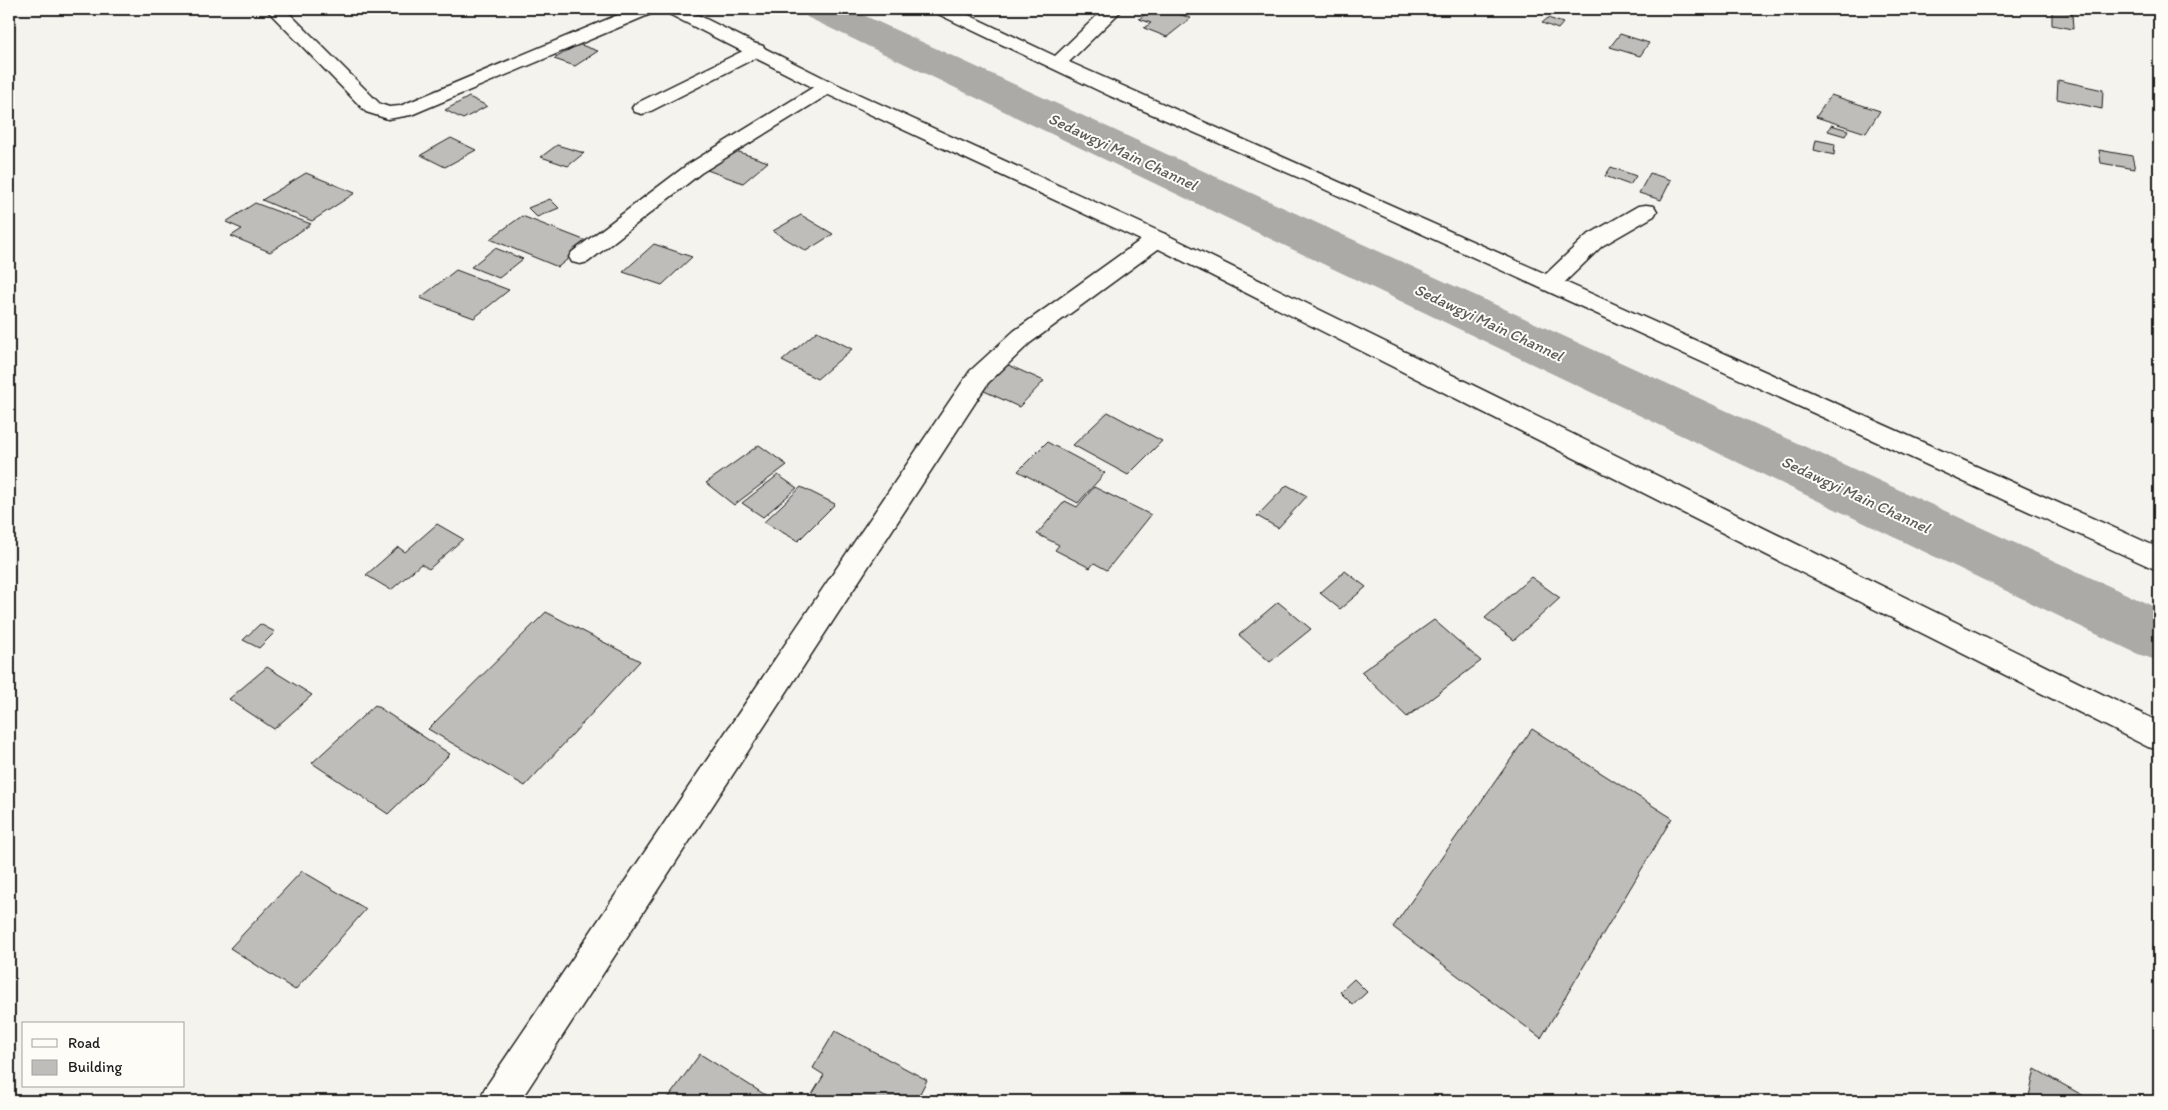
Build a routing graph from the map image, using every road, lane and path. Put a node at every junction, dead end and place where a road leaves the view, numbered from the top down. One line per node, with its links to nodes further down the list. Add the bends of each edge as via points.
1 (275, 9): 2 (street, via 373,108 388,113 404,111)
2 (647, 9)
3 (673, 9): 6 (street)
4 (942, 9): 7 (street)
5 (1114, 9): 7 (street)
6 (757, 50): 8 (street); 9 (street)
7 (1057, 64): 13 (street)
8 (826, 87): 11 (street); 12 (street, via 694,169)
9 (642, 108)
10 (1646, 211): 13 (street, via 1594,240)
11 (1157, 238): 15 (street); 16 (street, via 1022,336 979,377)
12 (580, 257)
13 (1549, 284): 14 (street)
14 (2159, 560)
15 (2159, 737)
16 (498, 1101)

